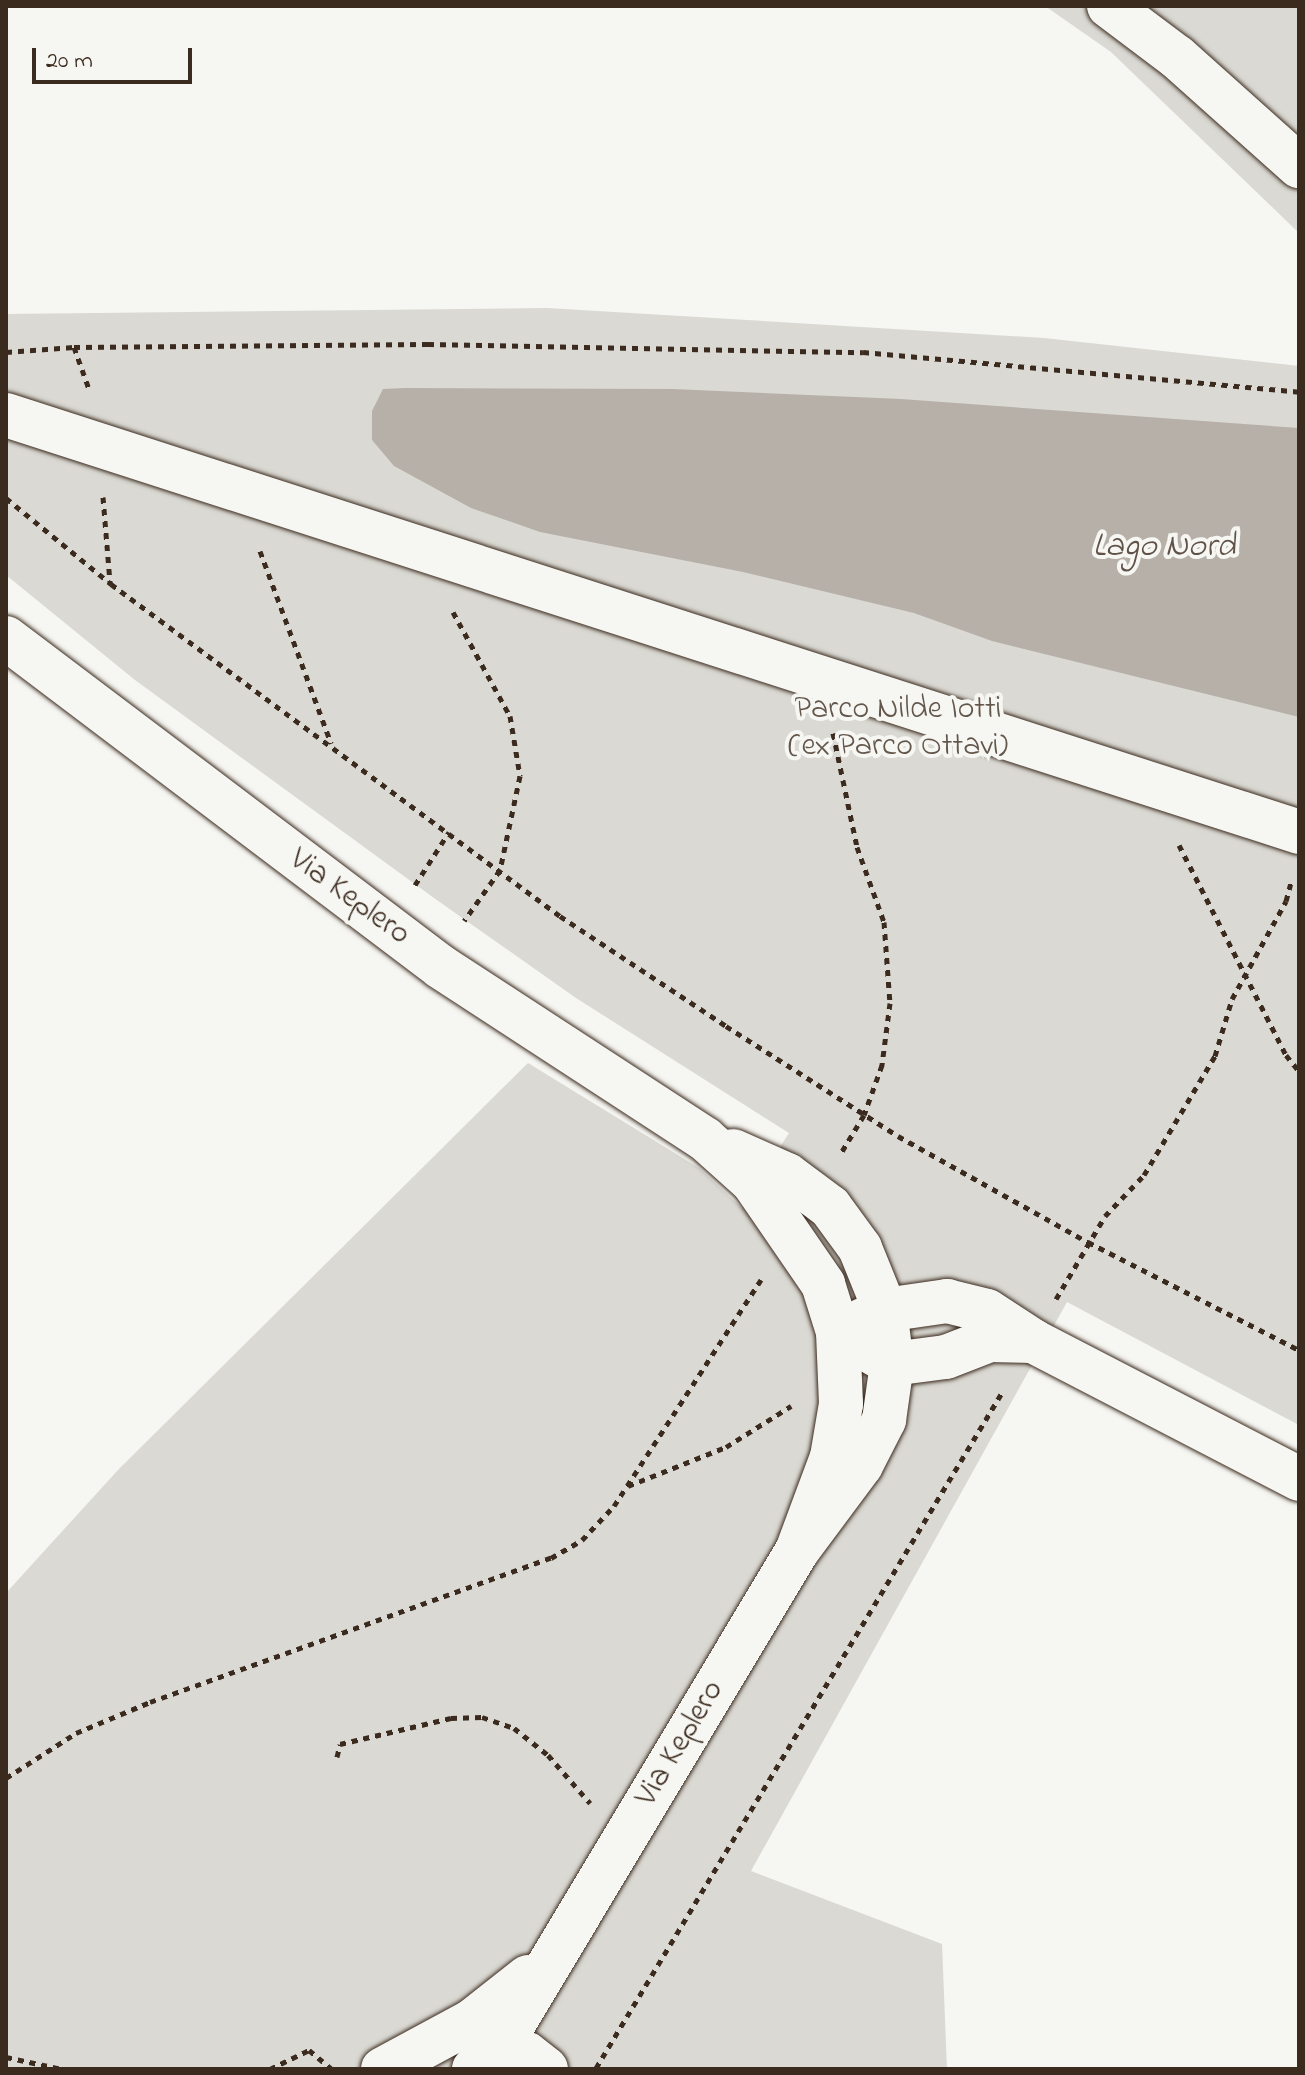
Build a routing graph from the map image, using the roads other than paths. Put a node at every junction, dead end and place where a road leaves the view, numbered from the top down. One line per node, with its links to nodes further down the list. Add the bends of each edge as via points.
1 (1109, 6): 2 (street, via 1177,57)
2 (1299, 166)
3 (6, 415): 5 (street)
4 (6, 638): 6 (street, Via Keplero, via 441,967)
5 (1299, 832)
6 (705, 1139): 7 (street, via 787,1175 830,1207 860,1248); 8 (street, via 753,1182 791,1233 823,1284)
7 (885, 1310): 8 (street); 9 (street, via 947,1301 987,1311); 10 (street)
8 (838, 1332): 10 (street); 12 (street, via 840,1379 832,1457)
9 (1033, 1341): 10 (street, via 990,1340 946,1357); 11 (street)
10 (892, 1364): 12 (street, via 884,1420 861,1465)
11 (1299, 1479)
12 (797, 1551): 13 (street, Via Keplero)
13 (565, 1937): 14 (street, Via Keplero); 15 (street, Via Keplero, via 522,1983 472,2021)
14 (480, 2063): 16 (street, via 527,2054)
15 (383, 2069)
16 (546, 2069)

